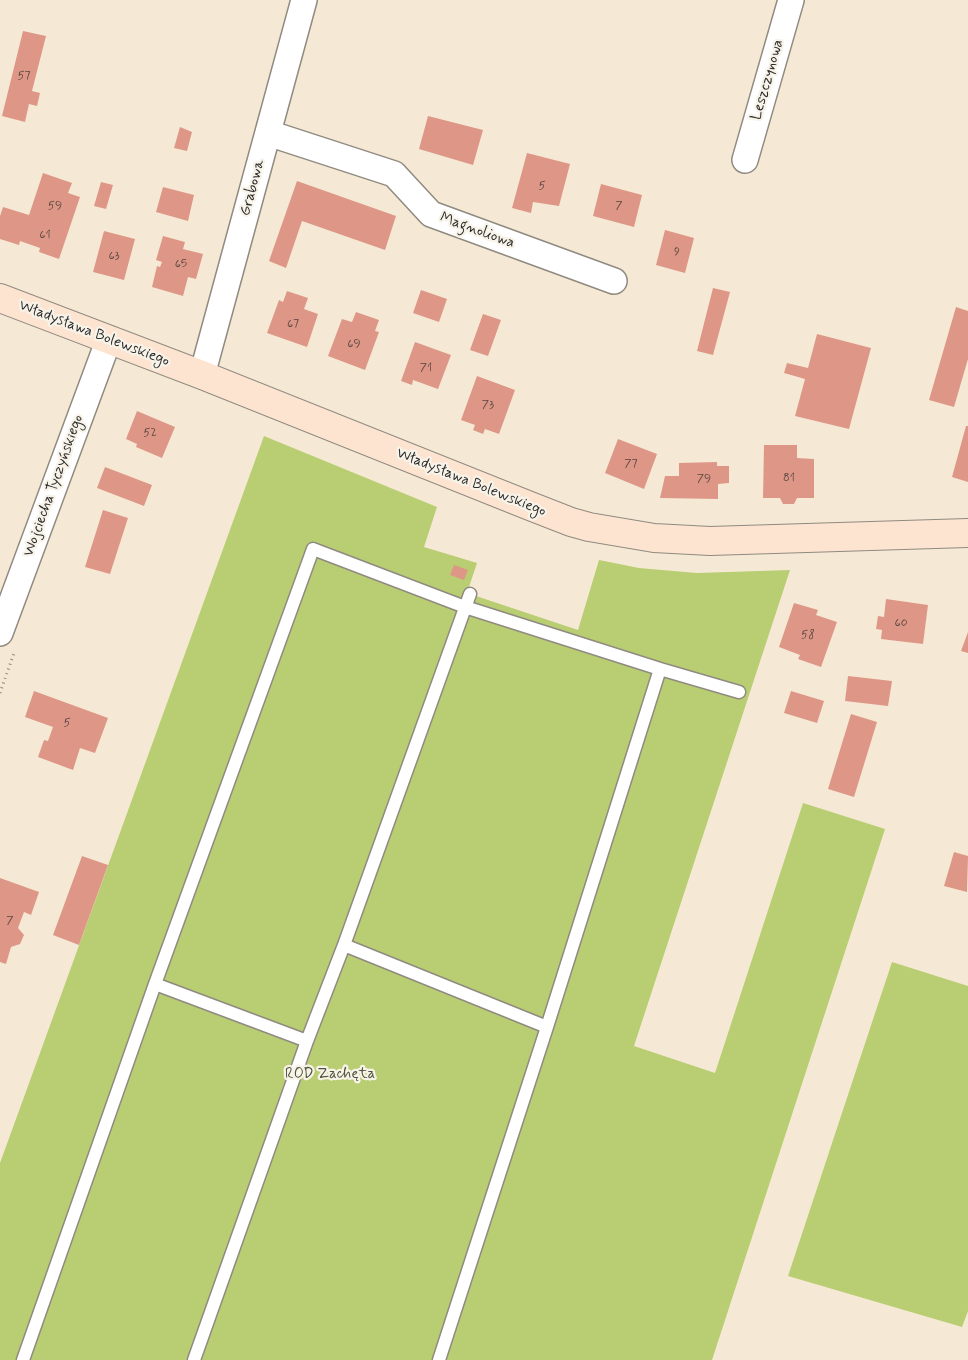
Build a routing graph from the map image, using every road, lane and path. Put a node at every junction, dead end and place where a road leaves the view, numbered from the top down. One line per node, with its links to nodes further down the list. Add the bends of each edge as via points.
1 (304, 0): 3 (street, Grabowa)
2 (791, 0): 4 (street, Leszczynowa)
3 (268, 133): 5 (street, Magnoliowa, via 394,174 431,214); 8 (street, Grabowa)
4 (745, 160)
5 (614, 281)
6 (0, 298): 7 (street, Władysława Bolewskiego)
7 (109, 339): 8 (street, Władysława Bolewskiego); 12 (street, Wojciecha Tyczyńskiego)
8 (202, 375): 9 (street, Władysława Bolewskiego, via 571,522 613,532 710,541)
9 (968, 533)
10 (470, 594): 11 (lane)
11 (465, 607): 13 (lane); 15 (lane); 16 (lane, via 312,549)
12 (1, 626)
13 (660, 668): 14 (lane); 17 (lane)
14 (739, 692)
15 (344, 945): 17 (lane); 18 (lane)
16 (155, 984): 18 (lane); 19 (lane)
17 (547, 1026): 21 (lane)
18 (307, 1041): 20 (lane)
19 (23, 1360)
20 (194, 1360)
21 (439, 1360)

